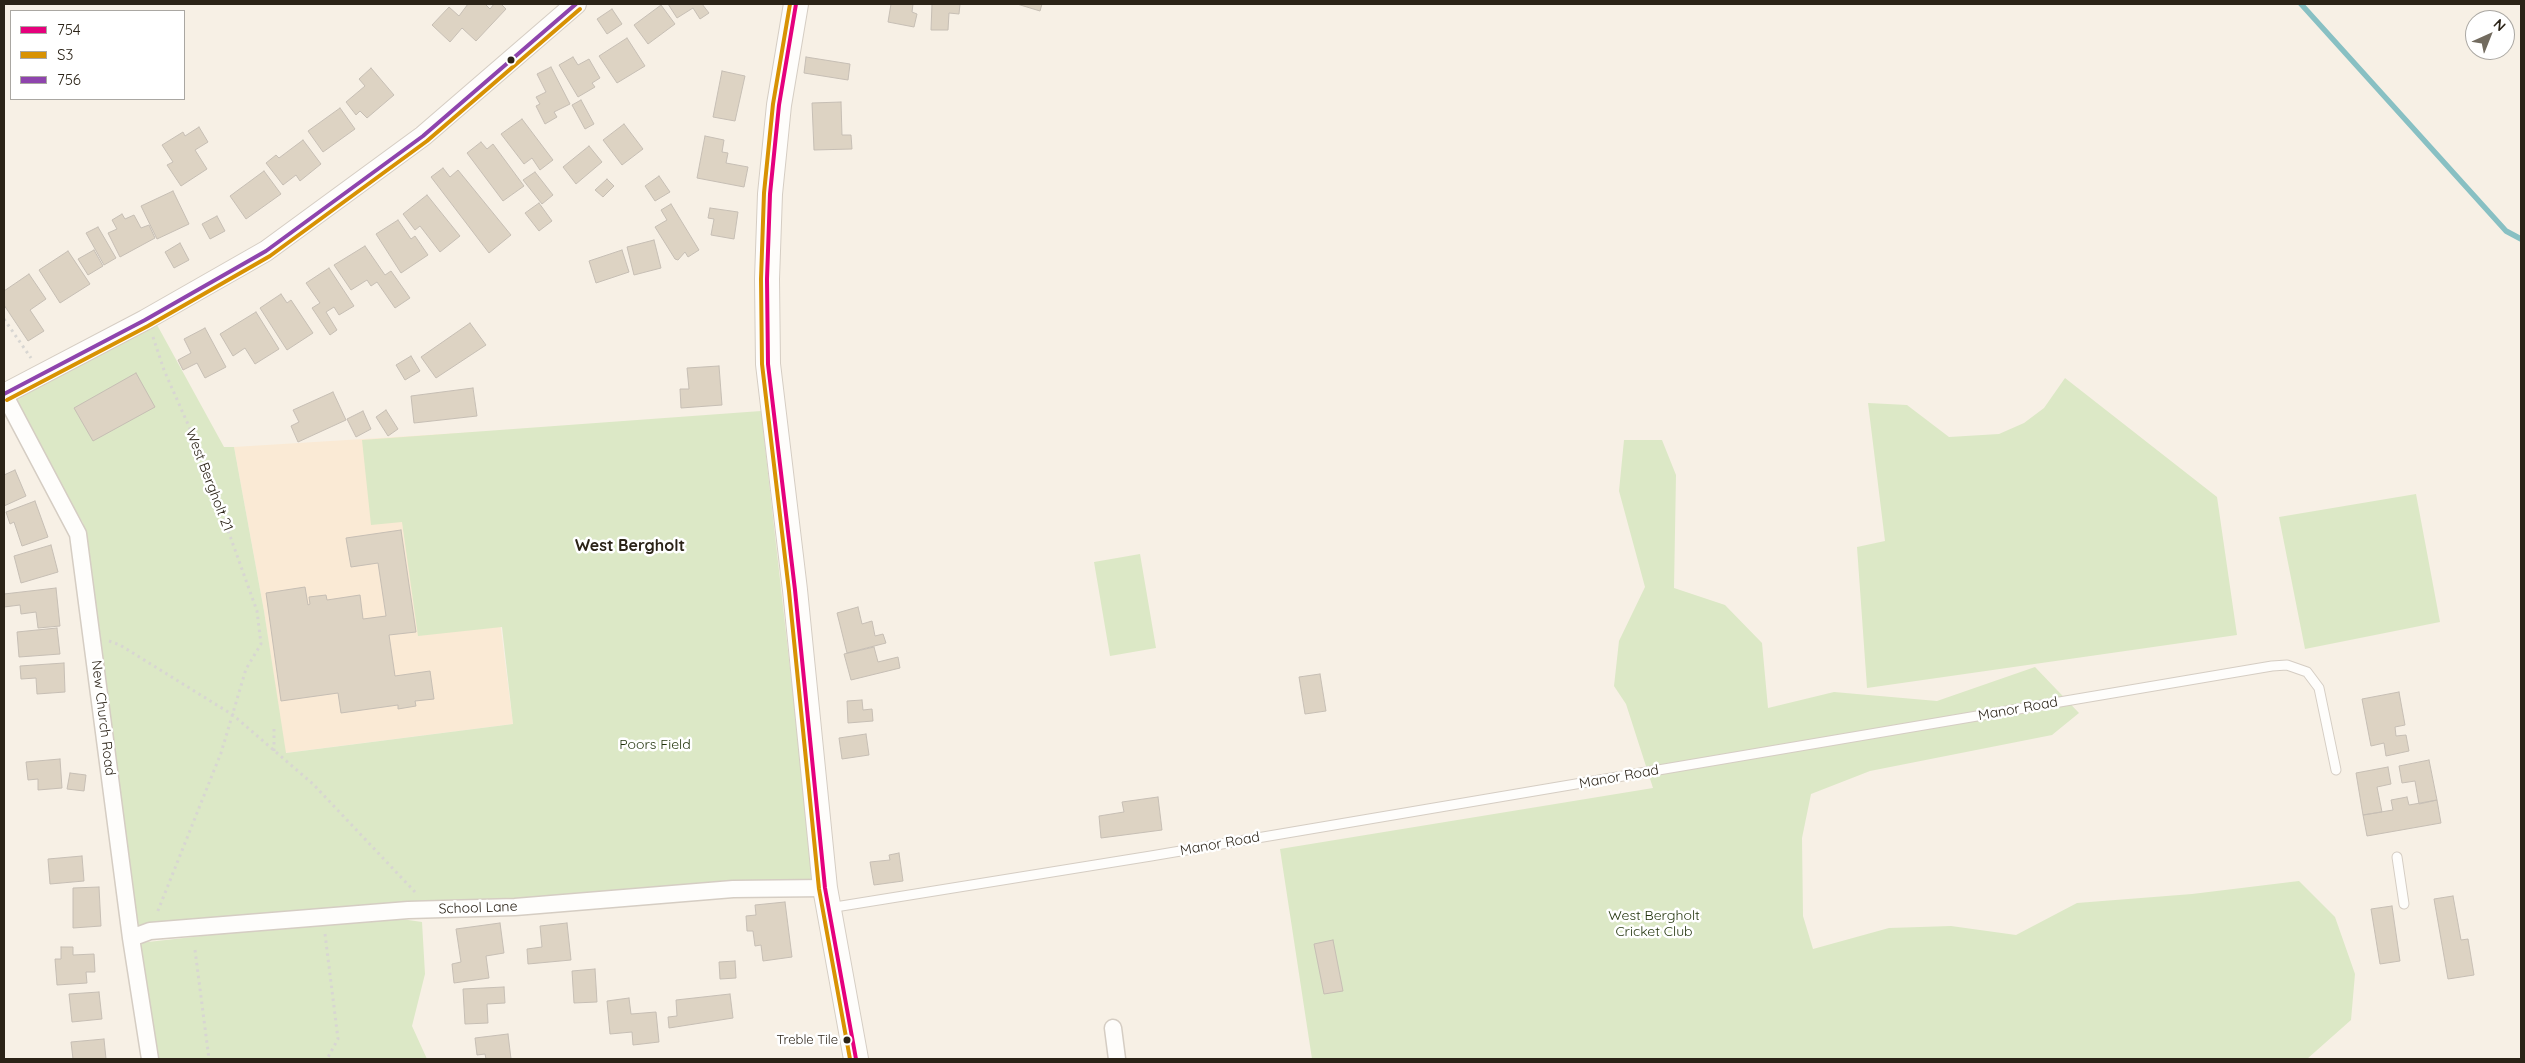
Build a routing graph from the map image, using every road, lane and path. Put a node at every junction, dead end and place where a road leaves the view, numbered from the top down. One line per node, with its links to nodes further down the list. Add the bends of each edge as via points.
1 (576, 4): 4 (street, via 423,136 266,250)
2 (796, 4): 14 (main road, via 779,105 770,194 768,364)
3 (4, 319): 5 (path)
4 (145, 320): 5 (street); 8 (path, West Bergholt 21, via 198,447 258,611 262,644 246,669)
5 (42, 375): 6 (street)
6 (4, 394): 7 (street, New Church Road, via 78,534)
7 (92, 635): 8 (path, via 120,645); 18 (street, New Church Road)
8 (233, 715): 10 (path); 17 (path)
9 (274, 729): 10 (path)
10 (274, 751): 13 (path, via 313,784)
11 (2336, 770): 14 (lane, Manor Road, via 2319,688 2307,672 2280,665 1161,854)
12 (2397, 857): 15 (lane)
13 (420, 896)
14 (826, 898): 16 (street, School Lane, via 732,889 515,907); 24 (main road)
15 (2404, 904)
16 (323, 916): 17 (street, School Lane); 23 (path, via 338,1039)
17 (150, 931): 18 (street, School Lane)
18 (131, 938): 21 (street, New Church Road)
19 (195, 950): 22 (path)
20 (1113, 1028): 25 (street)
21 (150, 1059)
22 (209, 1059)
23 (327, 1059)
24 (856, 1059)
25 (1118, 1059)

